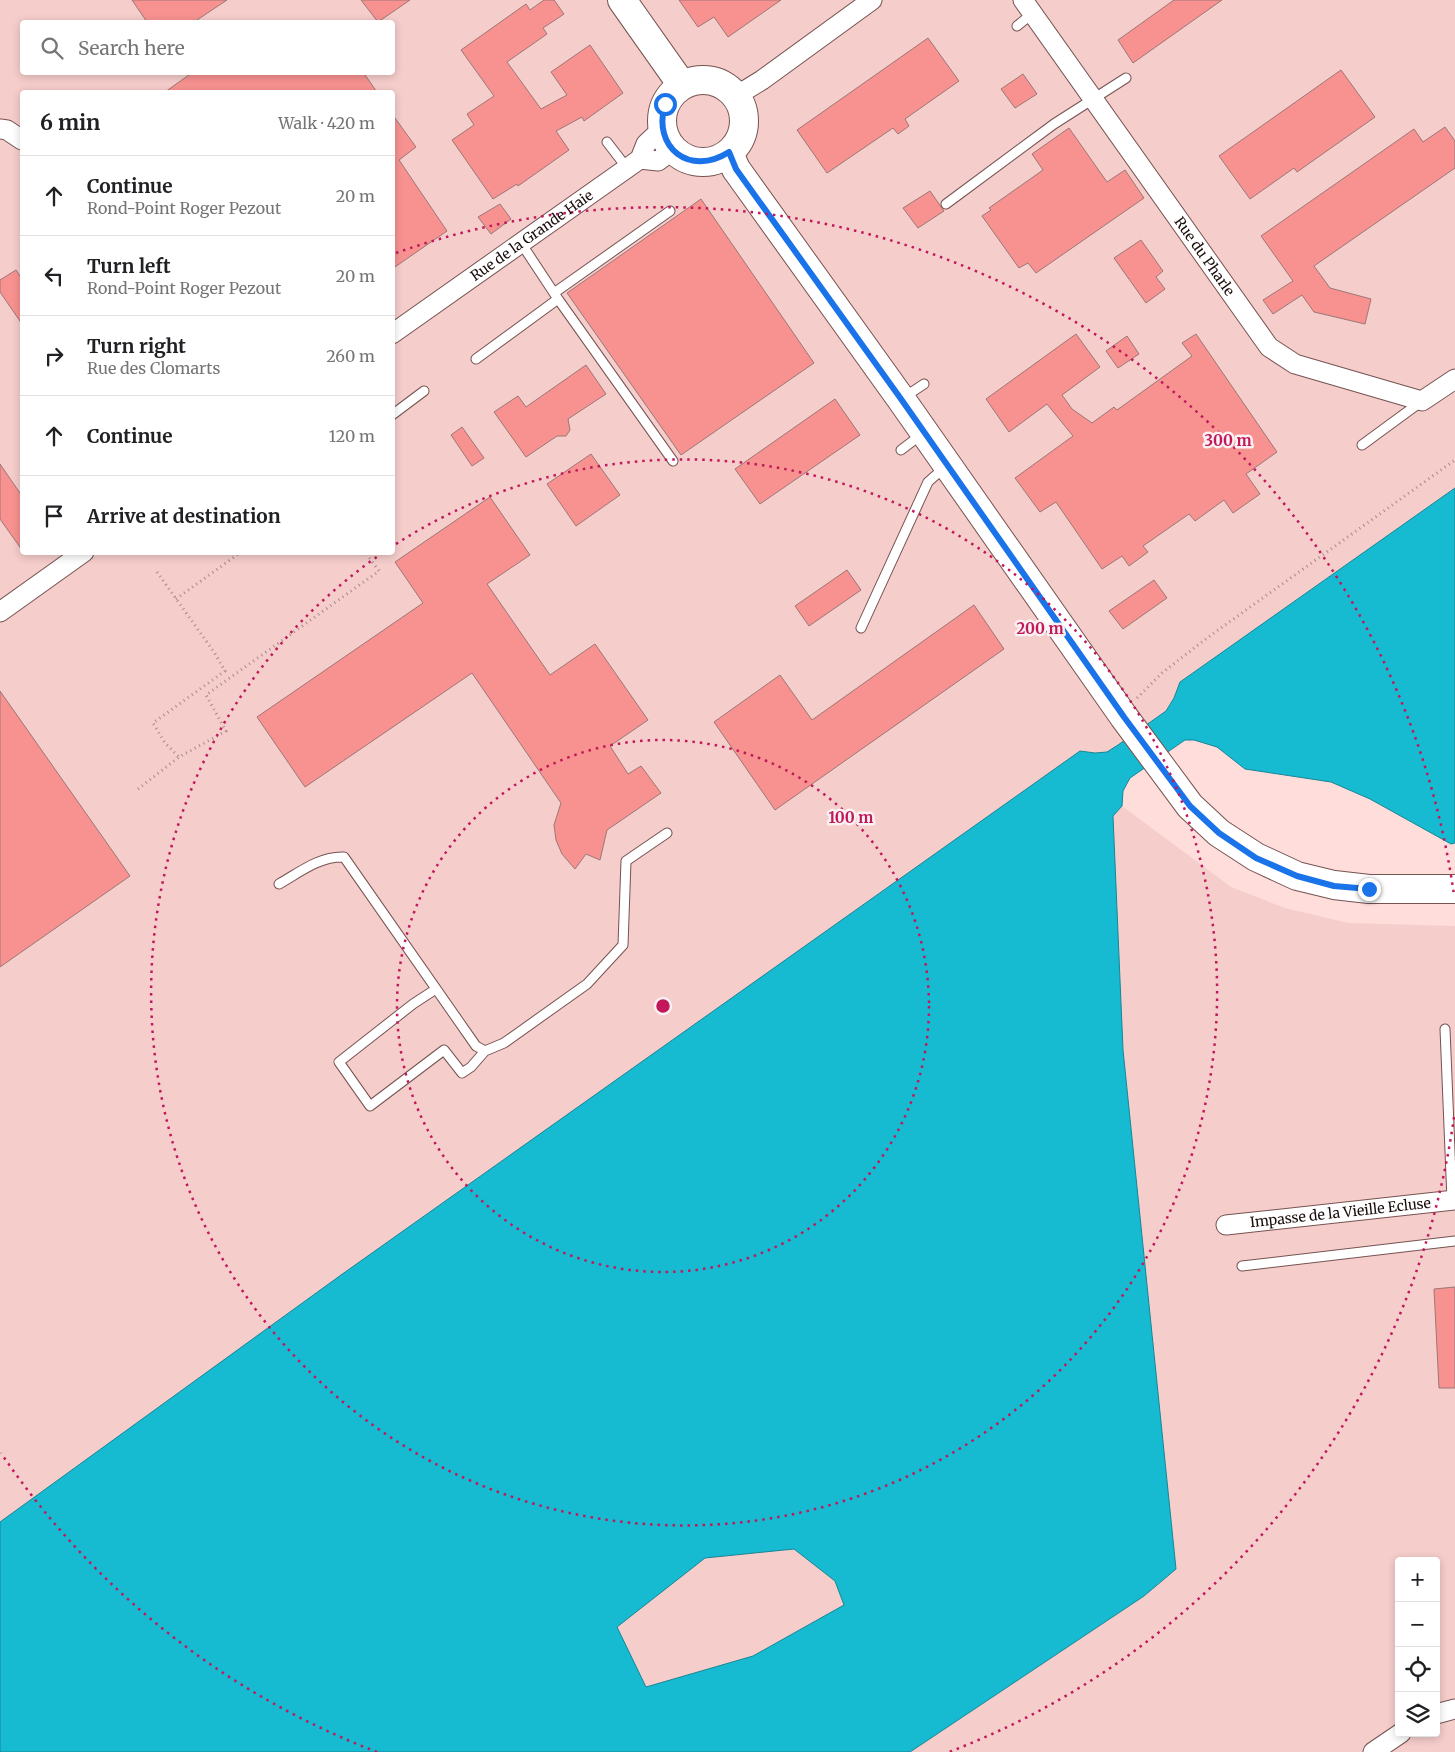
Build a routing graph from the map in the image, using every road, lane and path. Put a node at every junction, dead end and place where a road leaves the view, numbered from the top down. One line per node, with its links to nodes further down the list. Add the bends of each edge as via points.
1 (622, 0): 6 (main road)
2 (872, 0): 7 (street)
3 (1028, 4): 4 (lane); 8 (street, Rue du Pharle)
4 (1017, 26)
5 (1126, 78): 8 (lane)
6 (682, 85): 7 (main road, via 693,80 711,80 728,87); 11 (main road, via 665,104 662,116)
7 (736, 96): 13 (main road, via 742,107 743,132)
8 (1094, 100): 15 (lane, via 1054,124); 25 (street, Rue du Pharle, via 1269,347 1295,364)
9 (0, 129): 10 (street)
10 (20, 139)
11 (668, 139): 13 (main road, via 683,158 701,162 719,159); 14 (street, Rue de la Grande Haie, via 646,144)
12 (607, 142): 14 (lane)
13 (729, 152): 24 (main road, via 736,169)
14 (633, 164): 17 (street, Rue de la Grande Haie)
15 (946, 204)
16 (670, 211): 18 (lane)
17 (521, 243): 18 (lane); 19 (street, Rue de la Grande Haie)
18 (556, 296): 20 (lane); 31 (lane)
19 (395, 332)
20 (476, 359)
21 (1455, 379): 25 (street)
22 (924, 384): 24 (lane)
23 (424, 391): 26 (lane)
24 (901, 399): 27 (main road)
25 (1422, 401): 28 (lane)
26 (395, 413)
27 (924, 432): 29 (lane); 32 (main road)
28 (1362, 445)
29 (901, 450)
30 (1455, 460): 42 (path, via 1207,638 1162,673)
31 (673, 461)
32 (948, 465): 39 (lane, via 928,482); 42 (main road)
33 (80, 555): 38 (street)
34 (237, 555): 37 (path)
35 (367, 555): 41 (path, via 379,571)
36 (157, 572): 37 (path)
37 (176, 599): 40 (path)
38 (0, 612)
39 (861, 628)
40 (225, 671): 41 (path); 43 (path, via 153,723)
41 (231, 677): 43 (path, via 206,695 226,731)
42 (1129, 709): 47 (main road, via 1164,772 1190,806 1219,833 1256,858 1297,876 1334,886)
43 (179, 758): 44 (path)
44 (138, 789)
45 (667, 833): 50 (lane, via 626,861 623,945 587,984 504,1043)
46 (279, 884): 48 (lane, via 322,860 344,857)
47 (1455, 889)
48 (436, 989): 50 (lane, via 476,1046); 50 (lane, via 338,1062 370,1106 444,1050 462,1073)
49 (1445, 1029): 51 (lane)
50 (485, 1051)
51 (1454, 1200): 52 (street, Impasse de la Vieille Ecluse)
52 (1226, 1225)
53 (1455, 1241): 54 (lane)
54 (1242, 1266)
55 (1455, 1709): 56 (street)
56 (1440, 1713)
57 (1395, 1737): 58 (street)
58 (1373, 1752)

